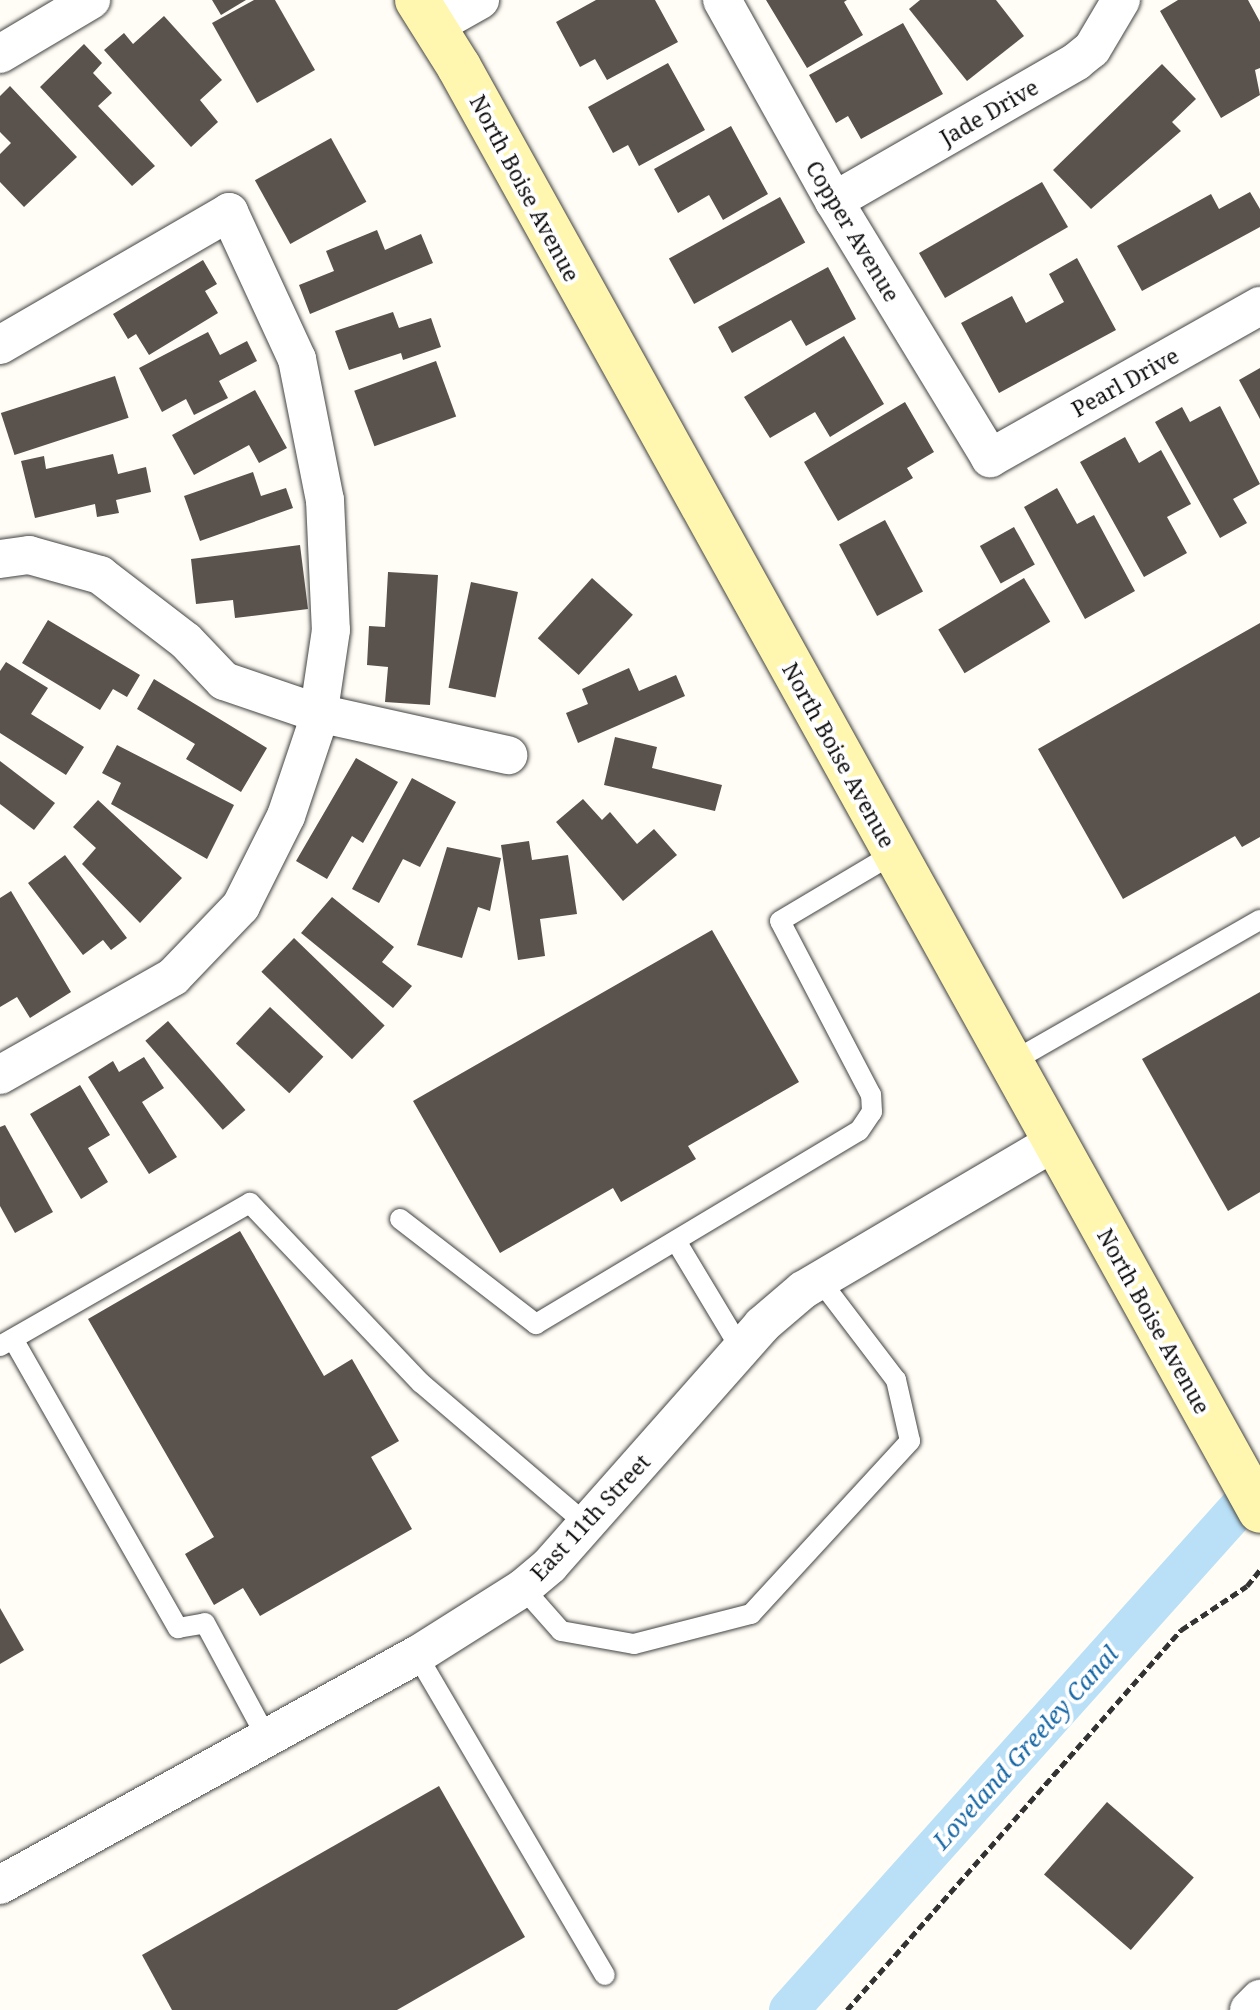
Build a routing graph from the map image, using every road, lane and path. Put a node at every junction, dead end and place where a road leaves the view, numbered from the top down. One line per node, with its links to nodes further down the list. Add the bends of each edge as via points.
1 (91, 0): 6 (street)
2 (480, 0): 5 (street)
3 (722, 0): 7 (street, Copper Avenue)
4 (1121, 0): 7 (street, Jade Drive, via 1092,49 1077,61)
5 (425, 13): 14 (street, North Boise Avenue)
6 (0, 54)
7 (834, 201): 10 (street, Copper Avenue)
8 (1260, 306): 10 (street, Pearl Drive)
9 (0, 345): 12 (street, via 229,212 297,359 325,500 331,630)
10 (990, 458)
11 (0, 559): 12 (street, via 29,555 100,575 186,641 224,681)
12 (318, 713): 13 (street); 17 (street, via 286,816 241,906 173,977)
13 (508, 755)
14 (893, 854): 16 (street, North Boise Avenue); 20 (lane, via 780,921 871,1095 872,1112 859,1131)
15 (1260, 920): 16 (lane)
16 (1010, 1063): 18 (street, North Boise Avenue)
17 (0, 1075)
18 (1054, 1142): 21 (street, East 11th Street); 24 (street, North Boise Avenue)
19 (400, 1219): 20 (lane, via 536,1324)
20 (676, 1241): 23 (lane)
21 (819, 1279): 23 (street, East 11th Street); 27 (lane, via 896,1380 910,1441 751,1614 634,1644 561,1631)
22 (6, 1343): 25 (lane, via 250,1203 421,1383); 29 (lane, via 178,1628 205,1623)
23 (741, 1349): 25 (street, East 11th Street)
24 (1260, 1511)
25 (586, 1524): 27 (street, East 11th Street)
26 (1260, 1570): 33 (path, via 1247,1586 1181,1630)
27 (523, 1588): 28 (street, East 11th Street)
28 (417, 1655): 29 (street, East 11th Street); 31 (lane)
29 (267, 1738): 30 (street, East 11th Street)
30 (0, 1885)
31 (605, 1975)
32 (1260, 1999): 34 (street)
33 (847, 2010)
34 (1249, 2010)

